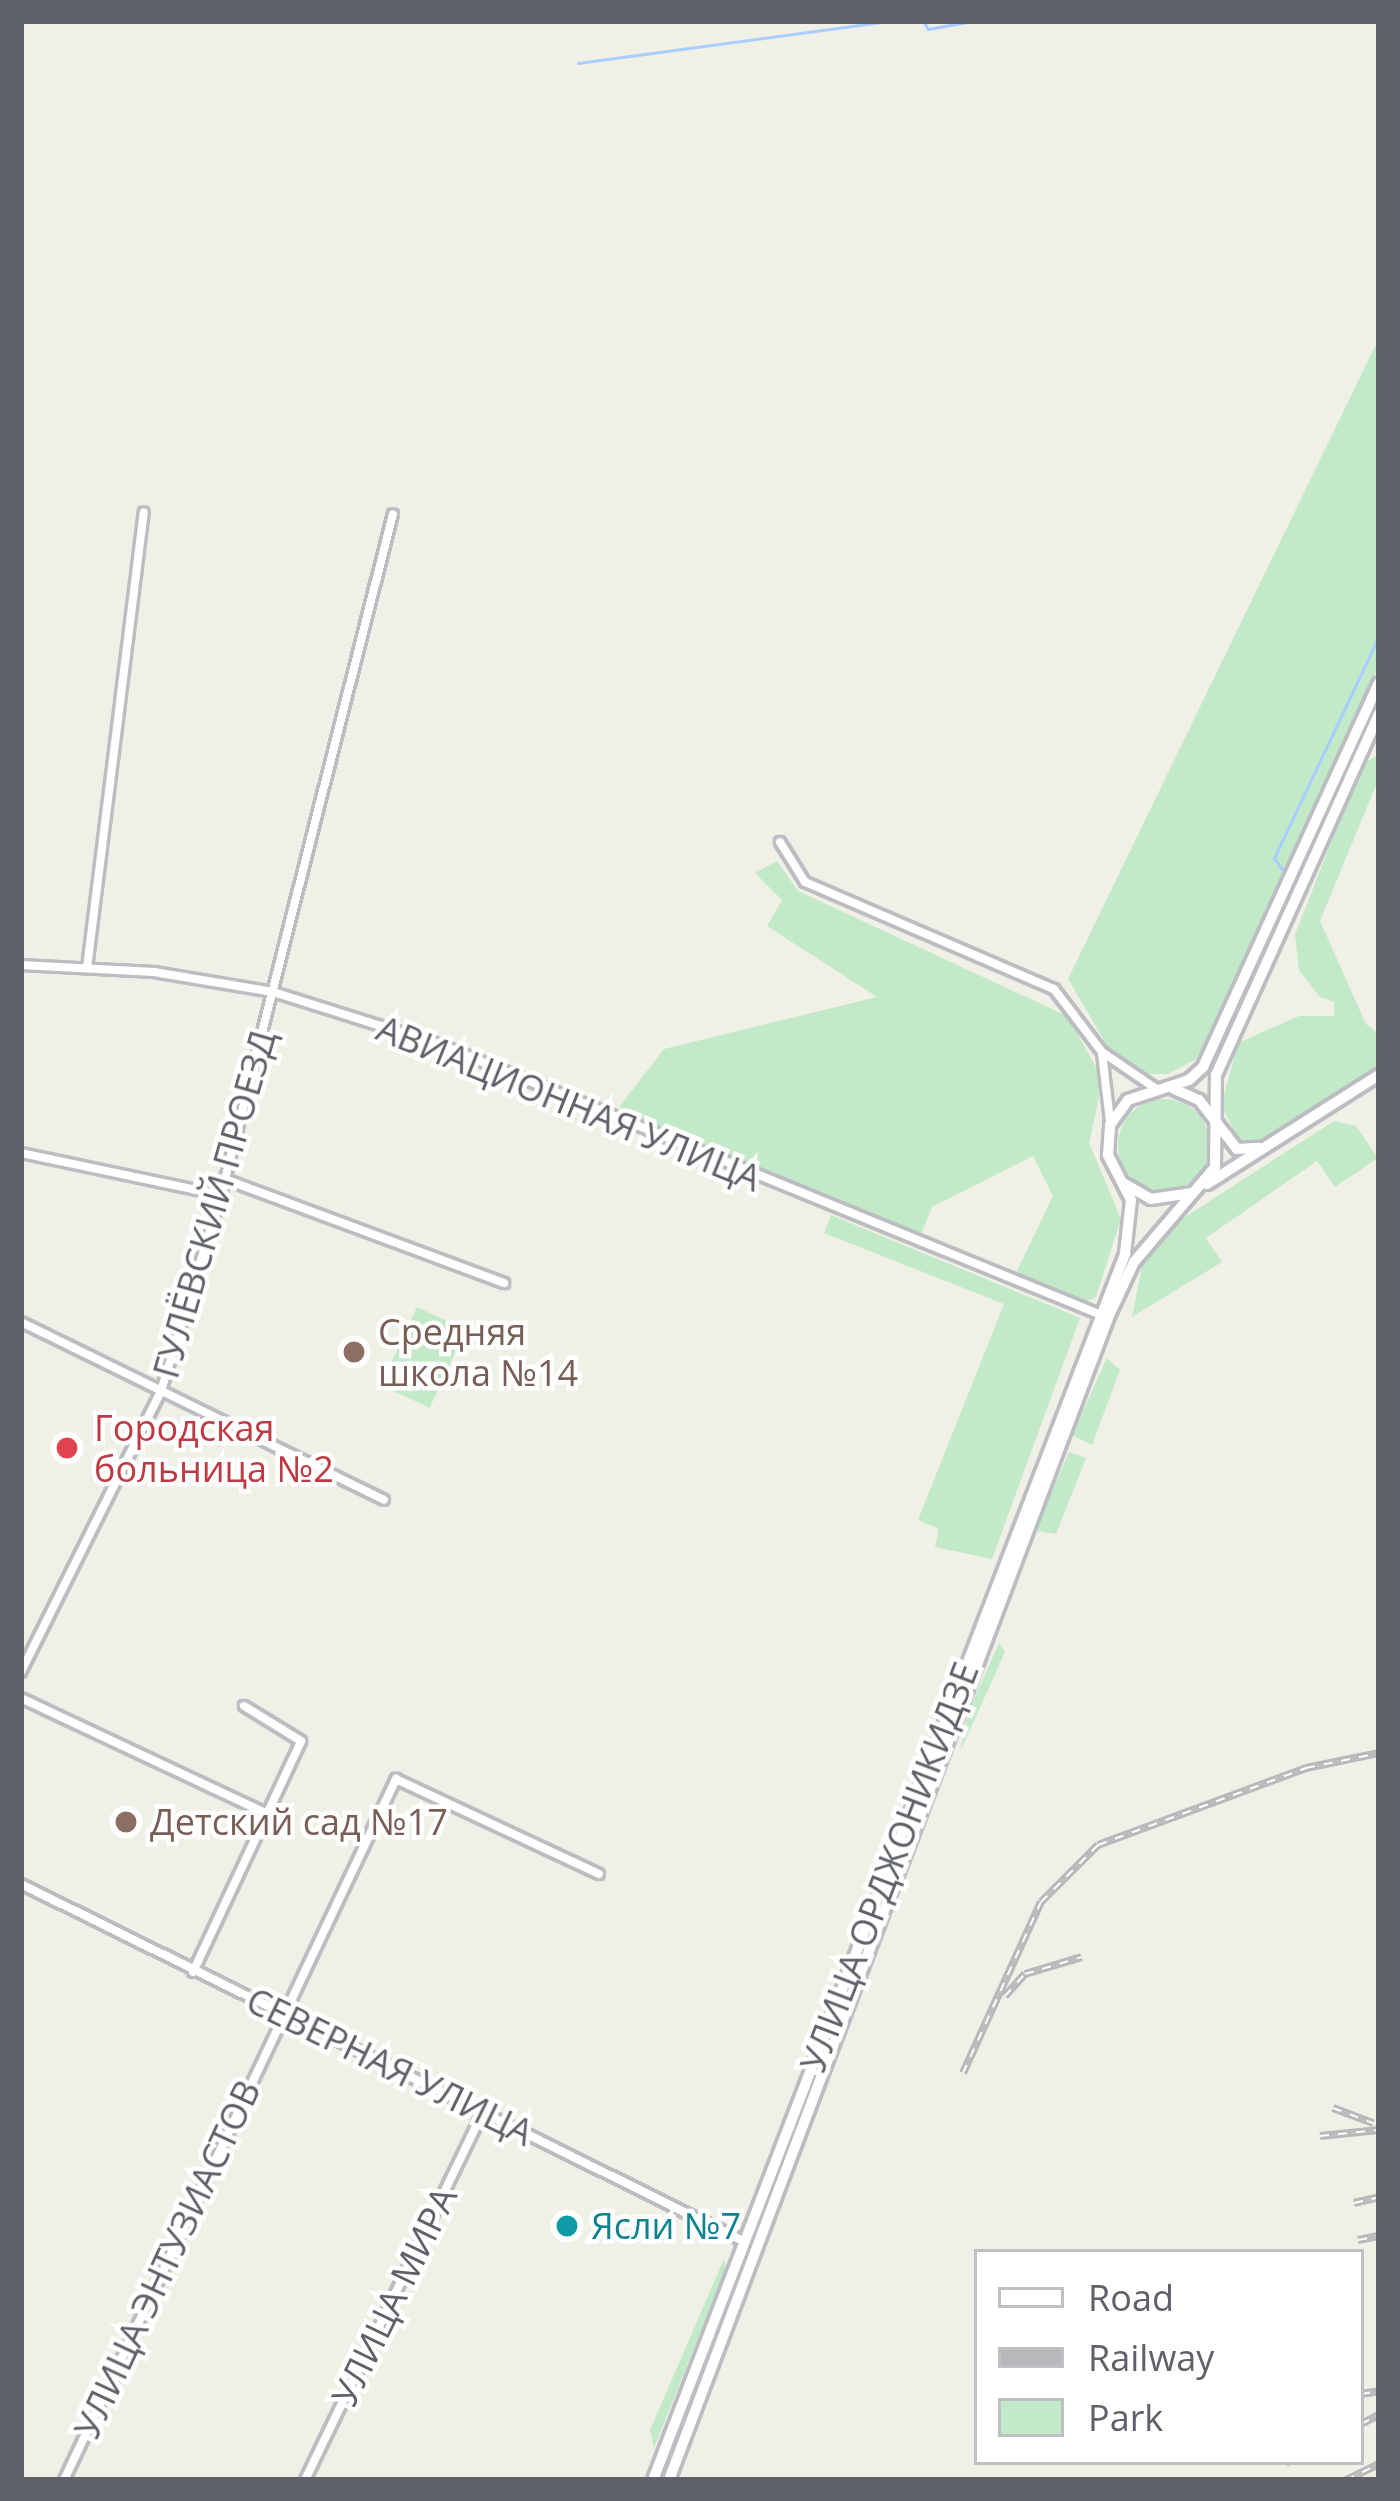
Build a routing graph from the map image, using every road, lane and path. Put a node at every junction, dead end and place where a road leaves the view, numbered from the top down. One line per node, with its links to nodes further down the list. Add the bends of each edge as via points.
1 (144, 513): 7 (street)
2 (393, 514): 8 (street, ГУЛЁВСКИЙ ПРОЕЗД)
3 (1379, 682): 12 (main road, via 1218,1038 1203,1067)
4 (1379, 714): 14 (main road, via 1216,1075)
5 (780, 842): 9 (street, via 806,883 1054,989)
6 (21, 965): 7 (street, АВИАЦИОННАЯ УЛИЦА)
7 (87, 968): 8 (street, АВИАЦИОННАЯ УЛИЦА)
8 (273, 992): 17 (street, ГУЛЁВСКИЙ ПРОЕЗД); 23 (street, АВИАЦИОННАЯ УЛИЦА, via 441,1046)
9 (1102, 1052): 11 (street); 15 (street)
10 (1379, 1075): 13 (main road)
11 (1155, 1088): 12 (main road); 15 (main road, via 1128,1100)
12 (1171, 1088): 14 (main road, via 1198,1100)
13 (1311, 1123): 14 (main road, via 1249,1152); 19 (main road)
14 (1216, 1124): 19 (main road, via 1216,1167)
15 (1110, 1125): 18 (main road, via 1108,1155)
16 (21, 1153): 20 (street)
17 (224, 1180): 20 (street, ГУЛЁВСКИЙ ПРОЕЗД); 22 (street)
18 (1122, 1182): 19 (main road, via 1150,1199); 21 (main road, via 1131,1200)
19 (1198, 1189): 21 (main road)
20 (221, 1195): 25 (street, ГУЛЁВСКИЙ ПРОЕЗД)
21 (1129, 1258): 23 (main road, УЛИЦА ОРДЖОНИКИДЗЕ); 37 (main road, УЛИЦА ОРДЖОНИКИДЗЕ)
22 (504, 1283)
23 (1099, 1314): 36 (main road, УЛИЦА ОРДЖОНИКИДЗЕ)
24 (21, 1322): 25 (street)
25 (161, 1391): 26 (street); 27 (street, ГУЛЁВСКИЙ ПРОЕЗД)
26 (384, 1500)
27 (21, 1672)
28 (21, 1698): 30 (street)
29 (244, 1706): 30 (street, via 301,1741)
30 (272, 1816): 33 (street)
31 (599, 1874): 34 (street, УЛИЦА ЭНТУЗИАСТОВ, via 396,1780)
32 (21, 1884): 33 (street, СЕВЕРНАЯ УЛИЦА)
33 (193, 1972): 34 (street, СЕВЕРНАЯ УЛИЦА)
34 (281, 2012): 35 (street, СЕВЕРНАЯ УЛИЦА); 38 (street, УЛИЦА ЭНТУЗИАСТОВ)
35 (483, 2112): 36 (street, СЕВЕРНАЯ УЛИЦА); 39 (street, УЛИЦА МИРА)
36 (745, 2242): 37 (street, СЕВЕРНАЯ УЛИЦА); 40 (main road, УЛИЦА ОРДЖОНИКИДЗЕ)
37 (759, 2249): 41 (main road, УЛИЦА ОРДЖОНИКИДЗЕ)
38 (64, 2480)
39 (305, 2480)
40 (653, 2480)
41 (669, 2480)

